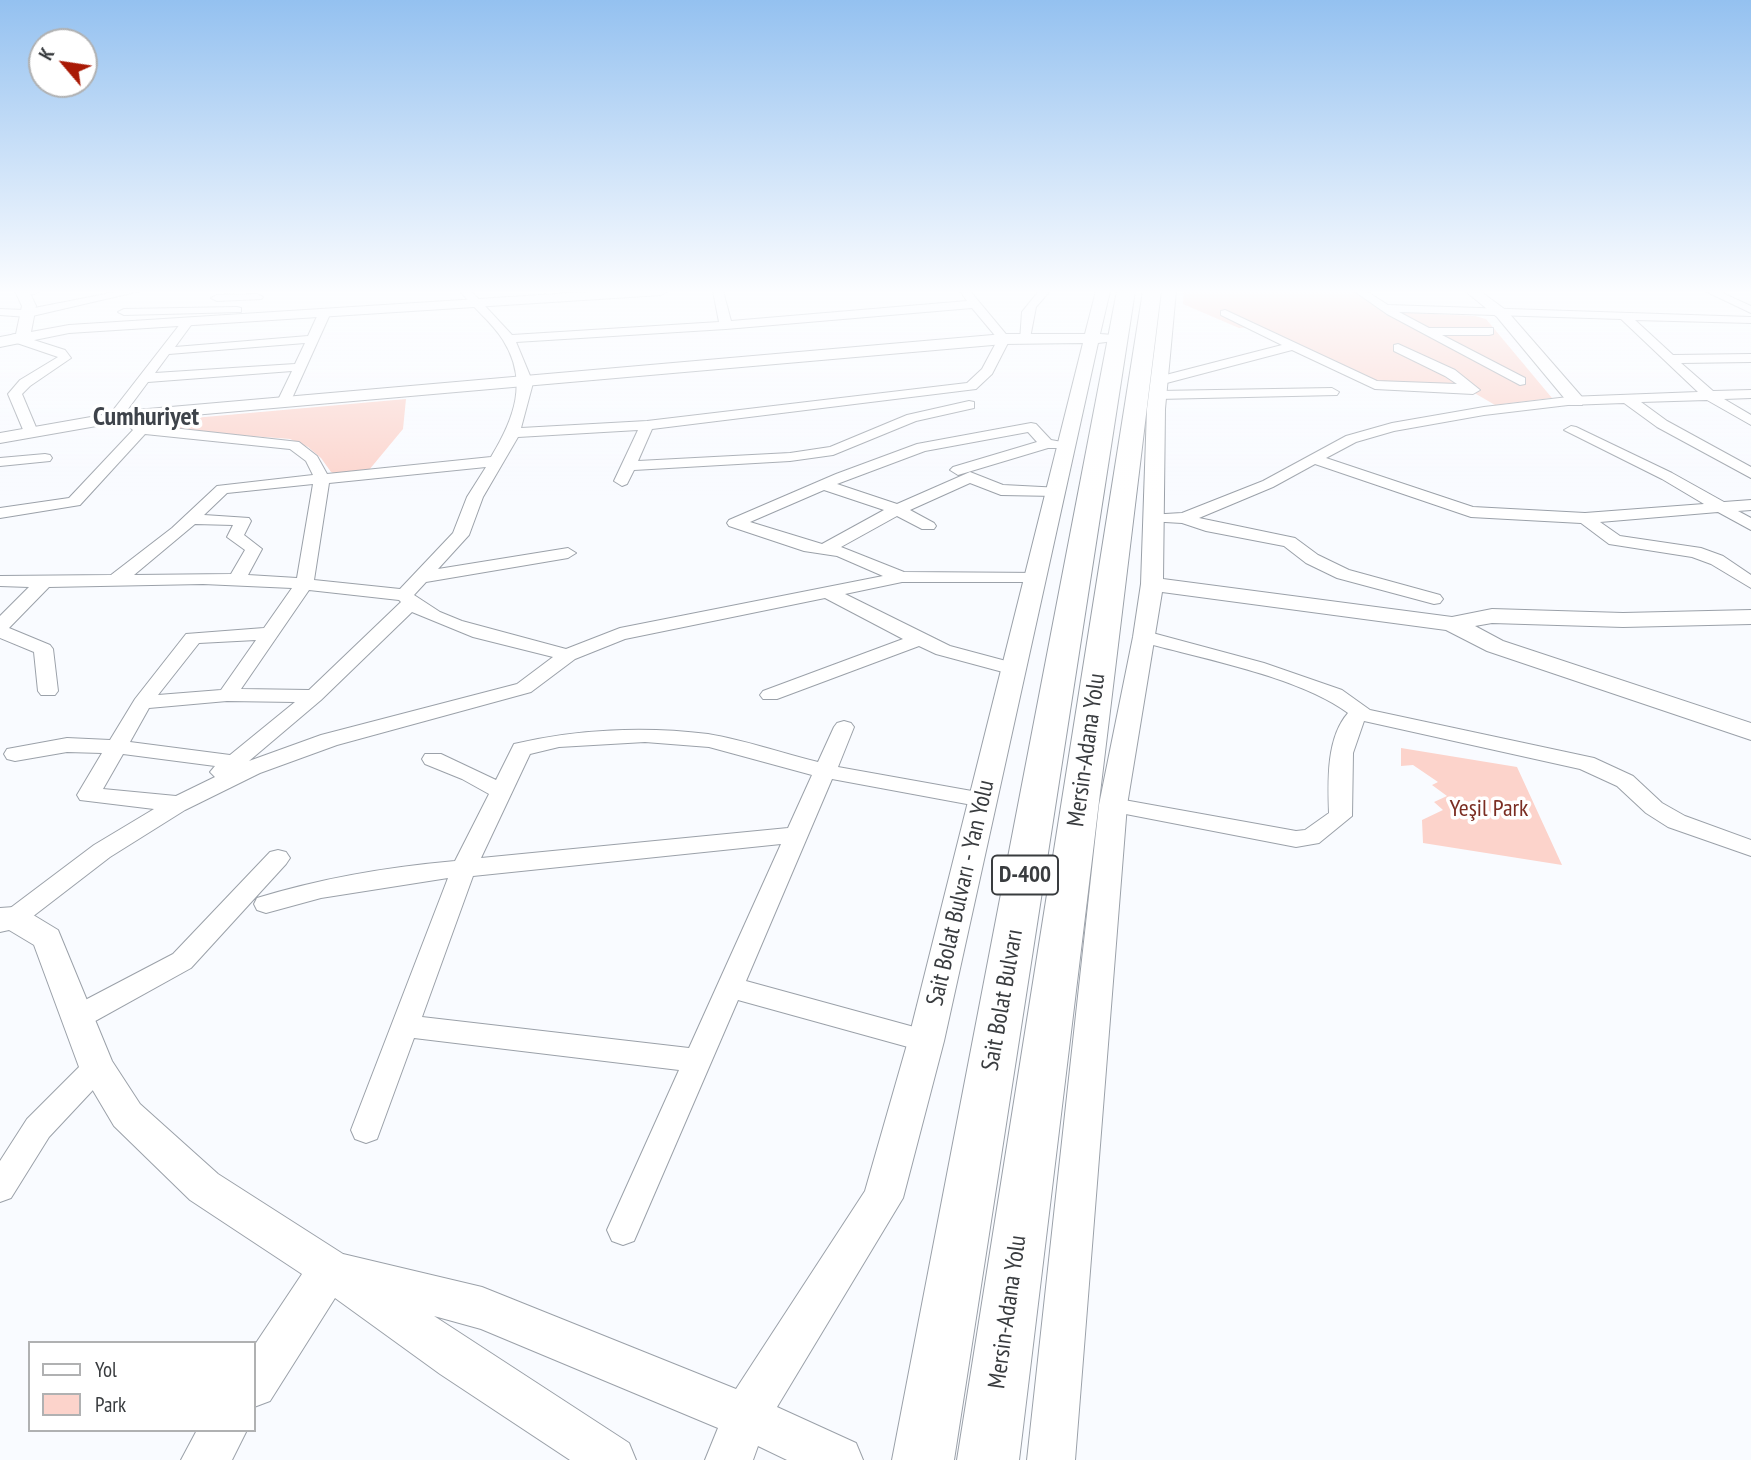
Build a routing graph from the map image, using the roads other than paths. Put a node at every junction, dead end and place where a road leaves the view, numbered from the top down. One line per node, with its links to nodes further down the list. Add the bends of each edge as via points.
1 (63, 359): 22 (street)
2 (159, 359): 18 (street)
3 (304, 359): 17 (street)
4 (517, 359): 20 (street)
5 (785, 359): 20 (street)
6 (992, 359): 24 (street, via 978,382)
7 (1096, 359): 42 (street, Sait Bolat Bulvarı - Yan Yolu)
8 (1102, 359): 128 (highway, Sait Bolat Bulvarı / D-400)
9 (1142, 359): 129 (highway, Mersin-Adana Yolu / D-400)
10 (1161, 359): 21 (street)
11 (1250, 359): 21 (street)
12 (1320, 359): 23 (street, via 1375,385)
13 (1421, 359): 23 (street)
14 (1480, 359): 19 (street)
15 (1540, 359): 30 (street)
16 (1669, 359): 28 (street)
17 (300, 367): 18 (street); 31 (street)
18 (144, 378): 33 (street)
19 (1520, 381)
20 (526, 383): 31 (street); 40 (street)
21 (1158, 388): 25 (street); 59 (street)
22 (20, 389): 26 (street); 39 (street, via 15,394)
23 (1471, 389): 32 (street)
24 (952, 390): 35 (street); 37 (street, via 969,405 912,418)
25 (1332, 392)
26 (0, 393)
27 (1751, 394): 28 (street)
28 (1710, 396): 29 (street); 34 (street)
29 (1626, 398): 30 (street); 50 (street, via 1662,424)
30 (1576, 401): 32 (street)
31 (284, 402): 33 (street)
32 (1501, 409): 45 (street, via 1392,427 1351,439)
33 (120, 417): 36 (street); 39 (street)
34 (1748, 418)
35 (647, 425): 40 (street); 48 (street)
36 (141, 429): 51 (street, via 294,445 312,459); 58 (street, via 74,502)
37 (887, 429): 43 (street); 48 (street, via 833,451)
38 (1571, 430): 56 (street)
39 (32, 432): 41 (street)
40 (513, 433): 46 (street)
41 (0, 438)
42 (1057, 445): 43 (street, via 1031,427); 49 (street); 54 (street, Sait Bolat Bulvarı - Yan Yolu)
43 (922, 447): 49 (street); 53 (street)
44 (45, 458): 47 (street)
45 (1314, 459): 60 (street, via 1268,485); 62 (street, via 1463,510)
46 (496, 461): 51 (street); 69 (street, via 475,497 461,535)
47 (0, 462)
48 (629, 467): 52 (street)
49 (954, 467): 54 (street, via 1001,490); 57 (street)
50 (1751, 473)
51 (322, 479): 61 (street, via 222,489); 74 (street)
52 (622, 481)
53 (823, 485): 57 (street); 65 (street, via 734,523)
54 (1056, 492): 68 (street, Sait Bolat Bulvarı - Yan Yolu)
55 (1751, 505): 56 (street)
56 (1723, 508): 62 (street); 63 (street)
57 (897, 509): 64 (street); 65 (street)
58 (0, 513)
59 (1154, 518): 60 (street); 76 (street)
60 (1184, 518): 78 (street, via 1289,542 1343,574)
61 (191, 519): 70 (street); 71 (street, via 243,521 235,537 254,549)
62 (1585, 519): 75 (street, via 1615,540 1695,552 1717,560)
63 (1751, 524)
64 (928, 526)
65 (827, 548): 67 (street)
66 (568, 553): 69 (street)
67 (902, 577): 68 (street); 77 (street)
68 (1036, 577): 87 (street, Sait Bolat Bulvarı - Yan Yolu)
69 (418, 578): 79 (street)
70 (116, 580): 71 (street); 73 (street)
71 (236, 580): 74 (street)
72 (0, 581): 73 (street)
73 (43, 583): 82 (street)
74 (305, 583): 79 (street); 83 (street)
75 (1751, 583)
76 (1152, 584): 81 (street); 84 (street)
77 (828, 592): 85 (street); 86 (street, via 620,634)
78 (1434, 599)
79 (407, 600): 86 (street, via 442,621); 91 (street)
80 (1751, 617): 81 (street, via 1492,616)
81 (1452, 624): 95 (street, via 1494,646)
82 (0, 628): 88 (street, via 43,649)
83 (270, 633): 89 (street); 92 (street, via 193,638)
84 (1145, 637): 93 (street, via 1335,694); 103 (street)
85 (919, 640): 87 (street); 90 (street)
86 (568, 655): 104 (street, via 524,688 329,740 252,768)
87 (1014, 669): 102 (street, Sait Bolat Bulvarı - Yan Yolu)
88 (48, 691)
89 (227, 695): 91 (street); 92 (street)
90 (770, 695)
91 (314, 696): 99 (street)
92 (142, 703): 96 (street)
93 (1363, 715): 103 (street, via 1354,718 1345,735 1341,816 1311,837 1296,839); 106 (street, via 1586,763 1632,786 1667,816)
94 (844, 727): 100 (street)
95 (1751, 732)
96 (117, 747): 97 (street, via 67,745); 99 (street); 104 (street, via 88,795)
97 (15, 754)
98 (433, 759): 101 (street)
99 (236, 762): 104 (street)
100 (824, 771): 101 (street, via 709,741 645,736 571,740 522,749); 102 (street); 105 (street)
101 (501, 792): 108 (street)
102 (983, 800): 114 (street, Sait Bolat Bulvarı - Yan Yolu)
103 (1113, 805): 130 (street)
104 (177, 806): 110 (street, via 102,850)
105 (796, 835): 108 (street); 111 (street)
106 (1751, 848)
107 (278, 858): 112 (street, via 182,961)
108 (464, 868): 109 (street, via 321,889); 113 (street)
109 (266, 904)
110 (7, 919): 112 (street, via 47,938)
111 (729, 987): 114 (street); 115 (street)
112 (78, 1017): 116 (street)
113 (405, 1026): 115 (street); 117 (street)
114 (926, 1041): 122 (street, Sait Bolat Bulvarı - Yan Yolu, via 883,1198)
115 (696, 1061): 119 (street)
116 (97, 1066): 118 (street, via 38,1128); 120 (street, via 127,1115 204,1187)
117 (366, 1130)
118 (0, 1188)
119 (622, 1230)
120 (330, 1269): 121 (street); 122 (street, via 482,1308); 125 (street)
121 (256, 1382)
122 (745, 1416): 126 (street, Sait Bolat Bulvarı - Yan Yolu); 127 (street)
123 (223, 1432): 124 (street)
124 (205, 1460)
125 (612, 1460)
126 (729, 1460)
127 (839, 1460)
128 (923, 1460)
129 (988, 1460)
130 (1051, 1460)

